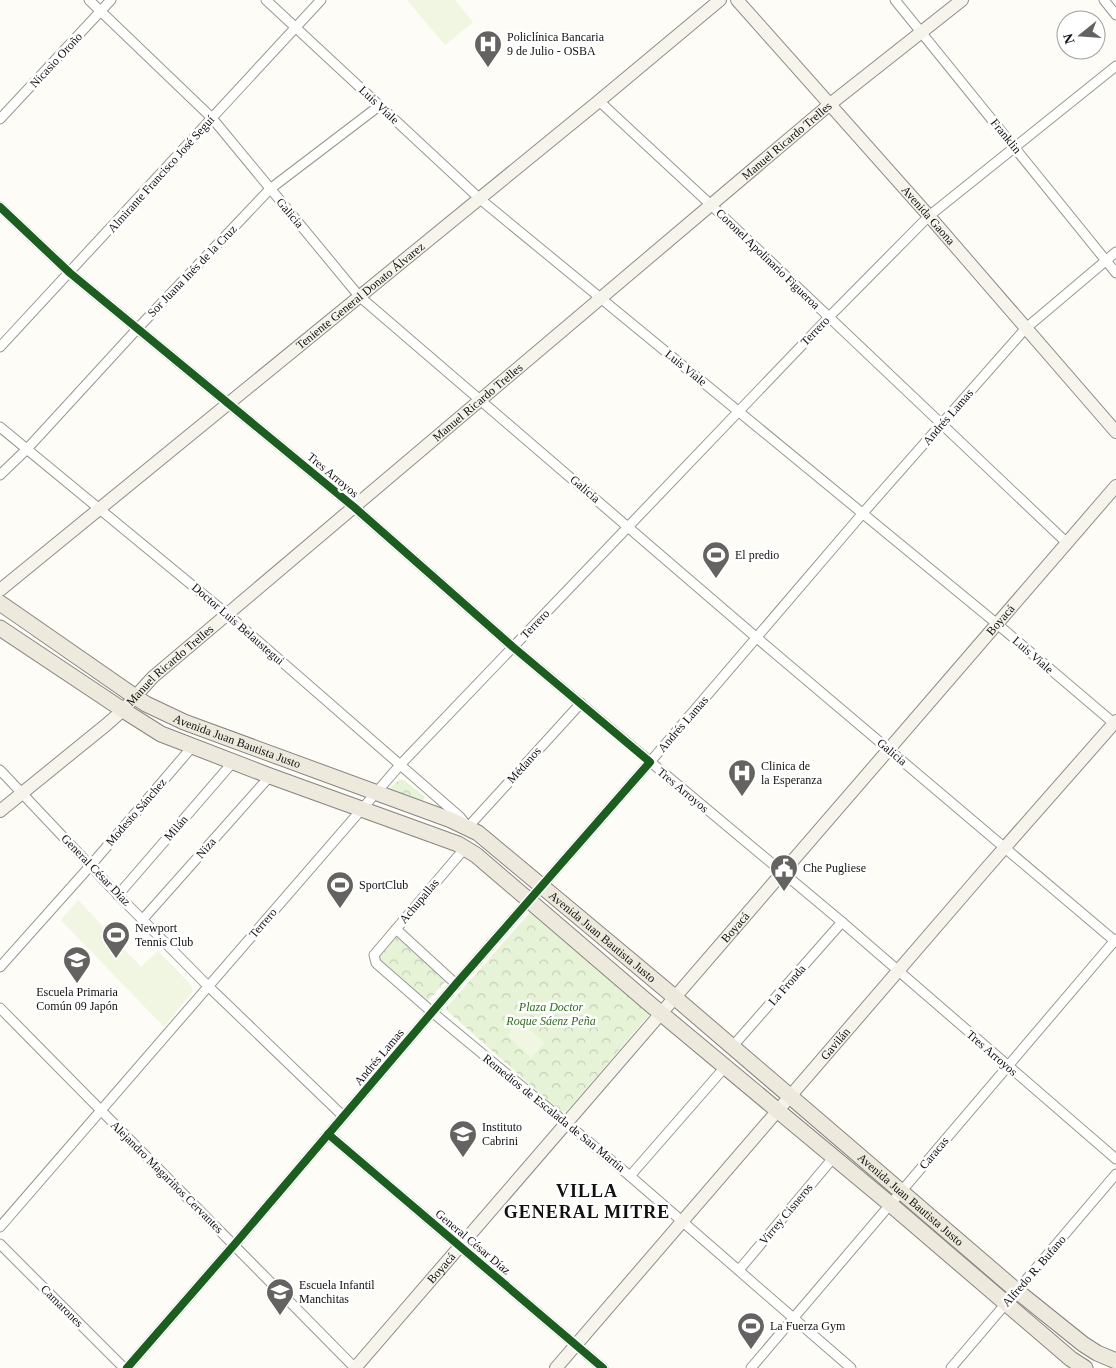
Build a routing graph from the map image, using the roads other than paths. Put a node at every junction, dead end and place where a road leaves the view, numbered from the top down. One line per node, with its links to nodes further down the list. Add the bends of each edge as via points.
1 (89, 0): 10 (street, Galicia)
2 (112, 0): 10 (street, Nicasio Oroño)
3 (266, 0): 12 (street, Luis Viale)
4 (321, 0): 12 (street, Almirante Francisco José Seguí)
5 (720, 0): 15 (street, Teniente General Donato Álvarez)
6 (737, 0): 16 (street, Avenida Gaona)
7 (895, 0): 13 (street, Franklin)
8 (962, 0): 13 (street, Manuel Ricardo Trelles)
9 (1104, 0): 11 (street)
10 (101, 11): 18 (street, Galicia); 19 (street, Nicasio Oroño)
11 (1116, 15)
12 (296, 27): 17 (street, Luis Viale); 18 (street, Almirante Francisco José Seguí)
13 (922, 32): 16 (street, Manuel Ricardo Trelles); 20 (street, Franklin)
14 (1116, 66): 20 (street, Terrero)
15 (599, 102): 22 (street, Teniente General Donato Álvarez); 23 (street, Coronel Apolinario Figueroa)
16 (829, 105): 23 (street, Manuel Ricardo Trelles); 25 (street, Avenida Gaona)
17 (379, 106): 21 (street, Sor Juana Inés de la Cruz); 22 (street, Luis Viale)
18 (212, 118): 21 (street, Galicia); 28 (street, Almirante Francisco José Seguí)
19 (0, 119)
20 (1015, 148): 25 (street, Terrero); 27 (street, Franklin)
21 (270, 189): 30 (street, Galicia); 33 (street, Sor Juana Inés de la Cruz)
22 (480, 198): 30 (street, Teniente General Donato Álvarez); 31 (street, Luis Viale)
23 (711, 205): 31 (street, Manuel Ricardo Trelles); 32 (street, Coronel Apolinario Figueroa)
24 (0, 207): 28 (street, Tres Arroyos)
25 (929, 216): 32 (street, Terrero); 34 (street, Avenida Gaona)
26 (1116, 252): 27 (street, Andrés Lamas)
27 (1105, 260): 29 (street, Franklin); 34 (street, Andrés Lamas)
28 (70, 273): 33 (street, Tres Arroyos); 35 (street, Almirante Francisco José Seguí)
29 (1116, 273)
30 (359, 296): 36 (street, Galicia); 37 (street, Teniente General Donato Álvarez)
31 (601, 298): 36 (street, Manuel Ricardo Trelles); 38 (street, Luis Viale)
32 (828, 317): 38 (street, Terrero); 39 (street, Coronel Apolinario Figueroa)
33 (138, 328): 37 (street, Tres Arroyos); 42 (street, Sor Juana Inés de la Cruz)
34 (1026, 329): 39 (street, Andrés Lamas); 41 (street, Avenida Gaona)
35 (0, 348)
36 (481, 399): 45 (street, Manuel Ricardo Trelles); 48 (street, Galicia)
37 (230, 404): 45 (street, Tres Arroyos); 46 (street, Teniente General Donato Álvarez)
38 (739, 411): 47 (street, Luis Viale); 48 (street, Terrero)
39 (943, 424): 47 (street, Andrés Lamas); 49 (street, Coronel Apolinario Figueroa)
40 (0, 428): 42 (street, Doctor Luis Belaustegui)
41 (1116, 432)
42 (27, 449): 43 (street, Sor Juana Inés de la Cruz); 46 (street, Doctor Luis Belaustegui)
43 (0, 475)
44 (1116, 486): 49 (street, Boyacá)
45 (354, 507): 52 (street, Manuel Ricardo Trelles); 56 (street, Tres Arroyos)
46 (100, 508): 50 (street, Teniente General Donato Álvarez); 52 (street, Doctor Luis Belaustegui)
47 (863, 513): 53 (street, Luis Viale); 55 (street, Andrés Lamas)
48 (628, 527): 55 (street, Galicia); 56 (street, Terrero)
49 (1067, 543): 53 (street, Boyacá)
50 (0, 590)
51 (0, 603): 57 (main road, Avenida Juan Bautista Justo)
52 (228, 614): 57 (street, Manuel Ricardo Trelles); 65 (street, Doctor Luis Belaustegui)
53 (996, 624): 60 (street, Luis Viale); 62 (street, Boyacá)
54 (0, 628): 59 (main road, Avenida Juan Bautista Justo)
55 (757, 638): 62 (street, Galicia); 64 (street, Andrés Lamas)
56 (513, 646): 58 (street, Tres Arroyos); 65 (street, Terrero)
57 (134, 696): 59 (street, Manuel Ricardo Trelles); 69 (main road, Avenida Juan Bautista Justo, via 184,722)
58 (580, 703): 64 (street, Tres Arroyos); 72 (street, Médanos)
59 (123, 710): 61 (main road, Avenida Juan Bautista Justo, via 161,734); 68 (street, Manuel Ricardo Trelles)
60 (1115, 723): 74 (street, Gavilán)
61 (192, 747): 63 (main road, Avenida Juan Bautista Justo); 75 (street, Modesto Sánchez)
62 (888, 749): 74 (street, Galicia); 76 (street, Boyacá)
63 (233, 762): 67 (main road, Avenida Juan Bautista Justo); 78 (street, Milán)
64 (650, 762): 76 (street, Tres Arroyos); 77 (street, Andrés Lamas)
65 (400, 764): 69 (street, Terrero); 72 (street, Doctor Luis Belaustegui)
66 (0, 770): 68 (street, General César Díaz)
67 (270, 776): 70 (main road, Avenida Juan Bautista Justo); 80 (street, Niza)
68 (23, 793): 71 (street, Manuel Ricardo Trelles); 75 (street, General César Díaz)
69 (376, 793): 70 (street, Terrero); 72 (main road, Avenida Juan Bautista Justo)
70 (363, 809): 73 (main road, Avenida Juan Bautista Justo); 88 (street, Terrero)
71 (0, 811)
72 (468, 827): 77 (main road, Avenida Juan Bautista Justo)
73 (465, 848): 79 (main road, Avenida Juan Bautista Justo); 82 (street, Achupallas)
74 (1005, 848): 83 (street, Galicia); 86 (street, Gavilán)
75 (91, 865): 78 (street, General César Díaz); 85 (street, Modesto Sánchez)
76 (782, 872): 81 (street, Tres Arroyos); 89 (street, Boyacá)
77 (542, 886): 79 (street, Andrés Lamas); 89 (main road, Avenida Juan Bautista Justo)
78 (118, 895): 80 (street, General César Díaz)
79 (530, 901): 87 (street, Andrés Lamas); 92 (main road, Avenida Juan Bautista Justo)
80 (143, 920): 88 (street, General César Díaz)
81 (842, 922): 86 (street, Tres Arroyos); 93 (street, La Fronda)
82 (396, 929): 84 (street, Achupallas); 87 (street)
83 (1115, 940): 94 (street, Caracas)
84 (374, 955): 91 (street, Remedios de Escalada de San Martín, via 376,963)
85 (0, 967)
86 (898, 971): 94 (street, Tres Arroyos); 96 (street, Gavilán)
87 (456, 984): 91 (street, Andrés Lamas)
88 (208, 986): 97 (street, Terrero); 99 (street, General César Díaz)
89 (674, 997): 92 (street, Boyacá); 93 (main road, Avenida Juan Bautista Justo)
90 (0, 1008): 97 (street, Alejandro Magariños Cervantes)
91 (432, 1012): 99 (street, Andrés Lamas); 100 (street, Remedios de Escalada de San Martín)
92 (660, 1013): 95 (main road, Avenida Juan Bautista Justo); 100 (street, Boyacá)
93 (732, 1047): 96 (main road, Avenida Juan Bautista Justo)
94 (1007, 1066): 103 (street, Tres Arroyos); 106 (street, Caracas)
95 (725, 1067): 98 (main road, Avenida Juan Bautista Justo); 105 (street)
96 (790, 1097): 98 (street, Gavilán); 106 (main road, Avenida Juan Bautista Justo)
97 (102, 1111): 109 (street, Terrero); 111 (street, Alejandro Magariños Cervantes)
98 (777, 1112): 102 (main road, Avenida Juan Bautista Justo); 108 (street, Gavilán)
99 (343, 1116): 101 (street, Andrés Lamas)
100 (565, 1124): 105 (street, Remedios de Escalada de San Martín); 112 (street, Boyacá)
101 (328, 1134): 111 (street, Andrés Lamas); 112 (street, General César Díaz)
102 (833, 1158): 107 (main road, Avenida Juan Bautista Justo); 113 (street, Virrey Cisneros)
103 (1116, 1158)
104 (1116, 1174): 114 (street, Alfredo R. Bufano)
105 (630, 1176): 108 (street, Remedios de Escalada de San Martín)
106 (901, 1192): 107 (street, Caracas); 114 (main road, Avenida Juan Bautista Justo)
107 (890, 1204): 115 (main road, Avenida Juan Bautista Justo); 116 (street, Caracas)
108 (683, 1221): 113 (street, Remedios de Escalada de San Martín); 117 (street, Gavilán)
109 (0, 1227)
110 (0, 1244): 119 (street, Camarones)
111 (234, 1245): 119 (street, Andrés Lamas); 120 (street, Alejandro Magariños Cervantes)
112 (459, 1246): 117 (street, General César Díaz); 120 (street, Boyacá)
113 (739, 1270): 116 (street, Remedios de Escalada de San Martín)
114 (1017, 1290): 115 (street, Alfredo R. Bufano); 118 (main road, Avenida Juan Bautista Justo, via 1083,1344)
115 (1006, 1303): 125 (street, Alfredo R. Bufano); 126 (main road, Avenida Juan Bautista Justo)
116 (794, 1317): 123 (street, Caracas); 124 (street, Remedios de Escalada de San Martín)
117 (576, 1345): 121 (street, Gavilán); 122 (street, General César Díaz)
118 (1116, 1361)
119 (125, 1368)
120 (355, 1368)
121 (556, 1368)
122 (603, 1368)
123 (751, 1368)
124 (851, 1368)
125 (951, 1368)
126 (1084, 1368)

